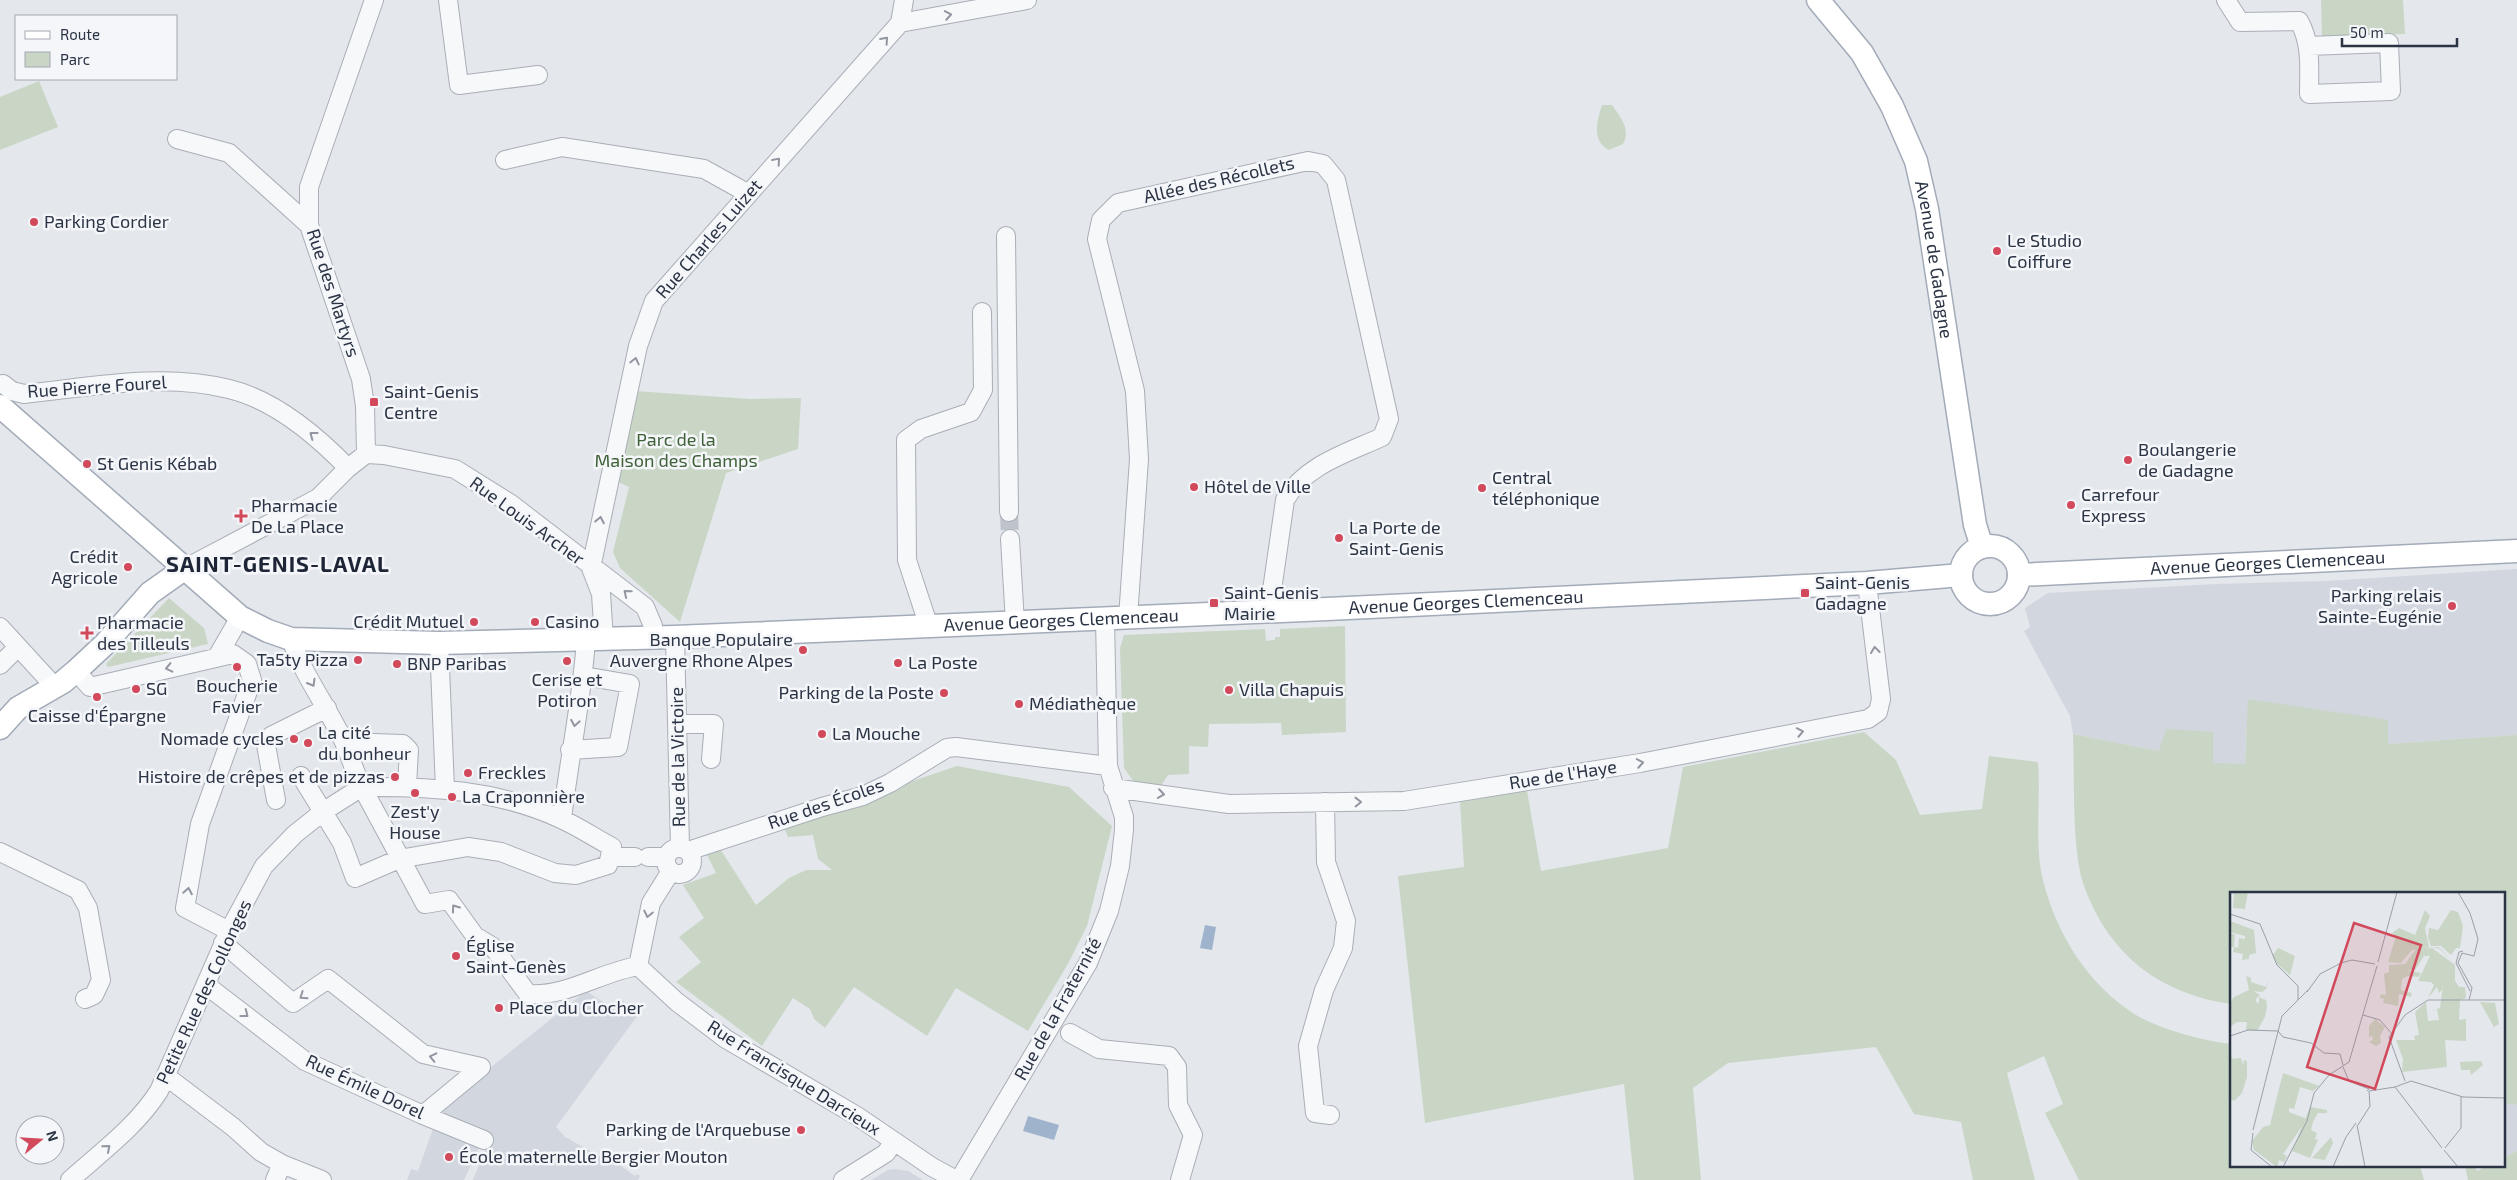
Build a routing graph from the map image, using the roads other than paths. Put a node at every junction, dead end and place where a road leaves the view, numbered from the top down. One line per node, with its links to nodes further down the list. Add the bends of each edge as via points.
1 (374, 0): 13 (street, Rue des Martyrs, via 309,187)
2 (448, 0): 9 (street, via 459,85)
3 (904, 0): 7 (street)
4 (1027, 0): 7 (street, one-way to 4)
5 (1818, 0): 21 (main road, Avenue de Gadagne, via 1862,53 1892,106 1916,161 1927,209 1975,525)
6 (2226, 0): 8 (street, via 2240,22 2299,22 2308,37)
7 (900, 23): 12 (street, Rue Charles Luizet, one-way to 7)
8 (2308, 46): 8 (street, via 2310,94 2391,91 2389,43)
9 (538, 75)
10 (177, 139): 13 (street, via 228,154)
11 (505, 160): 12 (street, via 562,147 704,169)
12 (748, 194): 23 (street, Rue Charles Luizet, one-way to 12, via 607,484 646,320 654,301)
13 (309, 225): 17 (street, Rue des Martyrs, via 361,379)
14 (1006, 236): 19 (street)
15 (982, 312): 34 (street, via 983,390 971,412 921,428 906,440 906,560)
16 (1, 389): 18 (street, Rue Pierre Fourel, one-way to 16, via 314,435 268,404 230,389 198,383 155,381 24,394); 24 (main road, Avenue Georges Clemenceau)
17 (366, 454): 18 (street); 23 (street, Rue Louis Archer, via 455,469 511,504)
18 (348, 468): 24 (street, via 318,498)
19 (1009, 512)
20 (1010, 539): 32 (street)
21 (1982, 547): 25 (main road, via 1967,557); 26 (main road, via 1991,546 2008,552 2018,566)
22 (2517, 551): 26 (main road, Avenue Georges Clemenceau)
23 (591, 568): 35 (street, Rue Louis Archer, one-way to 23, via 644,608); 37 (street, via 601,594)
24 (184, 569): 29 (main road, Avenue Georges Clemenceau); 42 (main road, via 150,592 105,644)
25 (1961, 575): 26 (main road, via 1970,596 1992,604 2008,598 2016,588); 27 (main road, Avenue Georges Clemenceau)
26 (2019, 575)
27 (1867, 583): 28 (main road, Avenue Georges Clemenceau); 58 (street, Rue de l'Haye, one-way to 27, via 1404,801 1640,763 1868,719 1878,712 1880,699)
28 (1270, 612): 30 (main road, Avenue Georges Clemenceau); 30 (street, Allée des Récollets, via 1285,500 1292,488 1320,466 1382,437 1389,420 1336,180 1323,164 1308,161 1118,203 1101,220 1097,239 1135,391 1139,459)
29 (240, 617): 36 (main road, Avenue Georges Clemenceau); 40 (street)
30 (1128, 618): 31 (main road, Avenue Georges Clemenceau)
31 (1105, 619): 32 (main road, Avenue Georges Clemenceau); 51 (street, Rue de la Fraternité)
32 (1015, 623): 34 (main road, Avenue Georges Clemenceau)
33 (0, 627): 39 (street)
34 (929, 627): 35 (main road, Avenue Georges Clemenceau)
35 (665, 637): 37 (main road, Avenue Georges Clemenceau); 46 (street, Rue de la Victoire)
36 (291, 639): 38 (main road, Avenue Georges Clemenceau); 45 (street, one-way to 45, via 297,657)
37 (595, 640): 38 (main road, Avenue Georges Clemenceau); 43 (street)
38 (439, 643): 55 (street)
39 (18, 647): 41 (street); 44 (street)
40 (217, 657): 42 (street, one-way to 42, via 90,687); 65 (street, one-way to 40, via 185,908 200,824 252,680 246,664 233,654)
41 (0, 665)
42 (76, 671): 44 (main road)
43 (584, 676): 49 (street, one-way to 49); 49 (street, via 630,684 618,747)
44 (55, 686): 47 (main road, via 18,708)
45 (327, 708): 48 (street); 57 (street, via 271,736 266,745)
46 (678, 724): 50 (street, via 714,724); 62 (street, Rue de la Victoire)
47 (0, 728)
48 (344, 742): 53 (street, via 403,744 409,750); 54 (street)
49 (570, 750): 60 (street)
50 (711, 759)
51 (1108, 766): 56 (street, Rue de la Fraternité); 62 (street, Rue des Écoles, via 947,748 890,784 863,796 822,806)
52 (301, 776): 59 (street)
53 (407, 786): 54 (street); 55 (street)
54 (362, 787): 59 (street, Petite Rue des Collonges); 63 (street)
55 (444, 788): 60 (street, via 517,802)
56 (1113, 788): 58 (street, Rue de l'Haye, one-way to 58, via 1229,804); 79 (street, Rue de la Fraternité, via 1124,817 1124,830 1120,866 1100,936 1088,963)
57 (276, 800)
58 (1324, 802): 71 (street, via 1326,862 1346,921 1343,948 1324,990 1308,1046 1316,1113)
59 (324, 811): 63 (street, Rue des Écoles, via 342,843 355,878); 65 (street, Petite Rue des Collonges, via 295,834 264,866)
60 (562, 819): 64 (street, via 612,847)
61 (0, 852): 68 (street, via 78,890 88,908 101,980 94,995)
62 (676, 857): 64 (street, Rue des Écoles); 66 (street, one-way to 66, via 651,903)
63 (398, 859): 64 (street, Rue des Écoles, via 468,847 501,852 555,873 576,875); 66 (street, one-way to 63, via 617,969 582,986 539,995 528,994 493,947 475,936 449,900 425,904)
64 (609, 861)
65 (226, 937): 67 (street, Petite Rue des Collonges); 72 (street, one-way to 65, via 481,1067 423,1054 328,979 293,1003)
66 (638, 966): 74 (street, Rue Francisque Darcieux, via 677,1002 726,1039)
67 (206, 985): 70 (street, Petite Rue des Collonges); 72 (street, Rue Émile Dorel, one-way to 72, via 305,1061)
68 (85, 999)
69 (1070, 1033): 80 (street, via 1099,1049 1169,1056 1177,1067 1178,1105 1193,1135)
70 (167, 1077): 75 (street, via 233,1127); 76 (street, Petite Rue des Collonges, one-way to 70, via 144,1113)
71 (1330, 1115)
72 (423, 1116): 73 (street, Rue Émile Dorel)
73 (484, 1140)
74 (894, 1141): 78 (street, via 886,1153); 79 (street, Rue Francisque Darcieux)
75 (279, 1172): 77 (street)
76 (70, 1180)
77 (322, 1180)
78 (843, 1180)
79 (958, 1180)
80 (1180, 1180)

